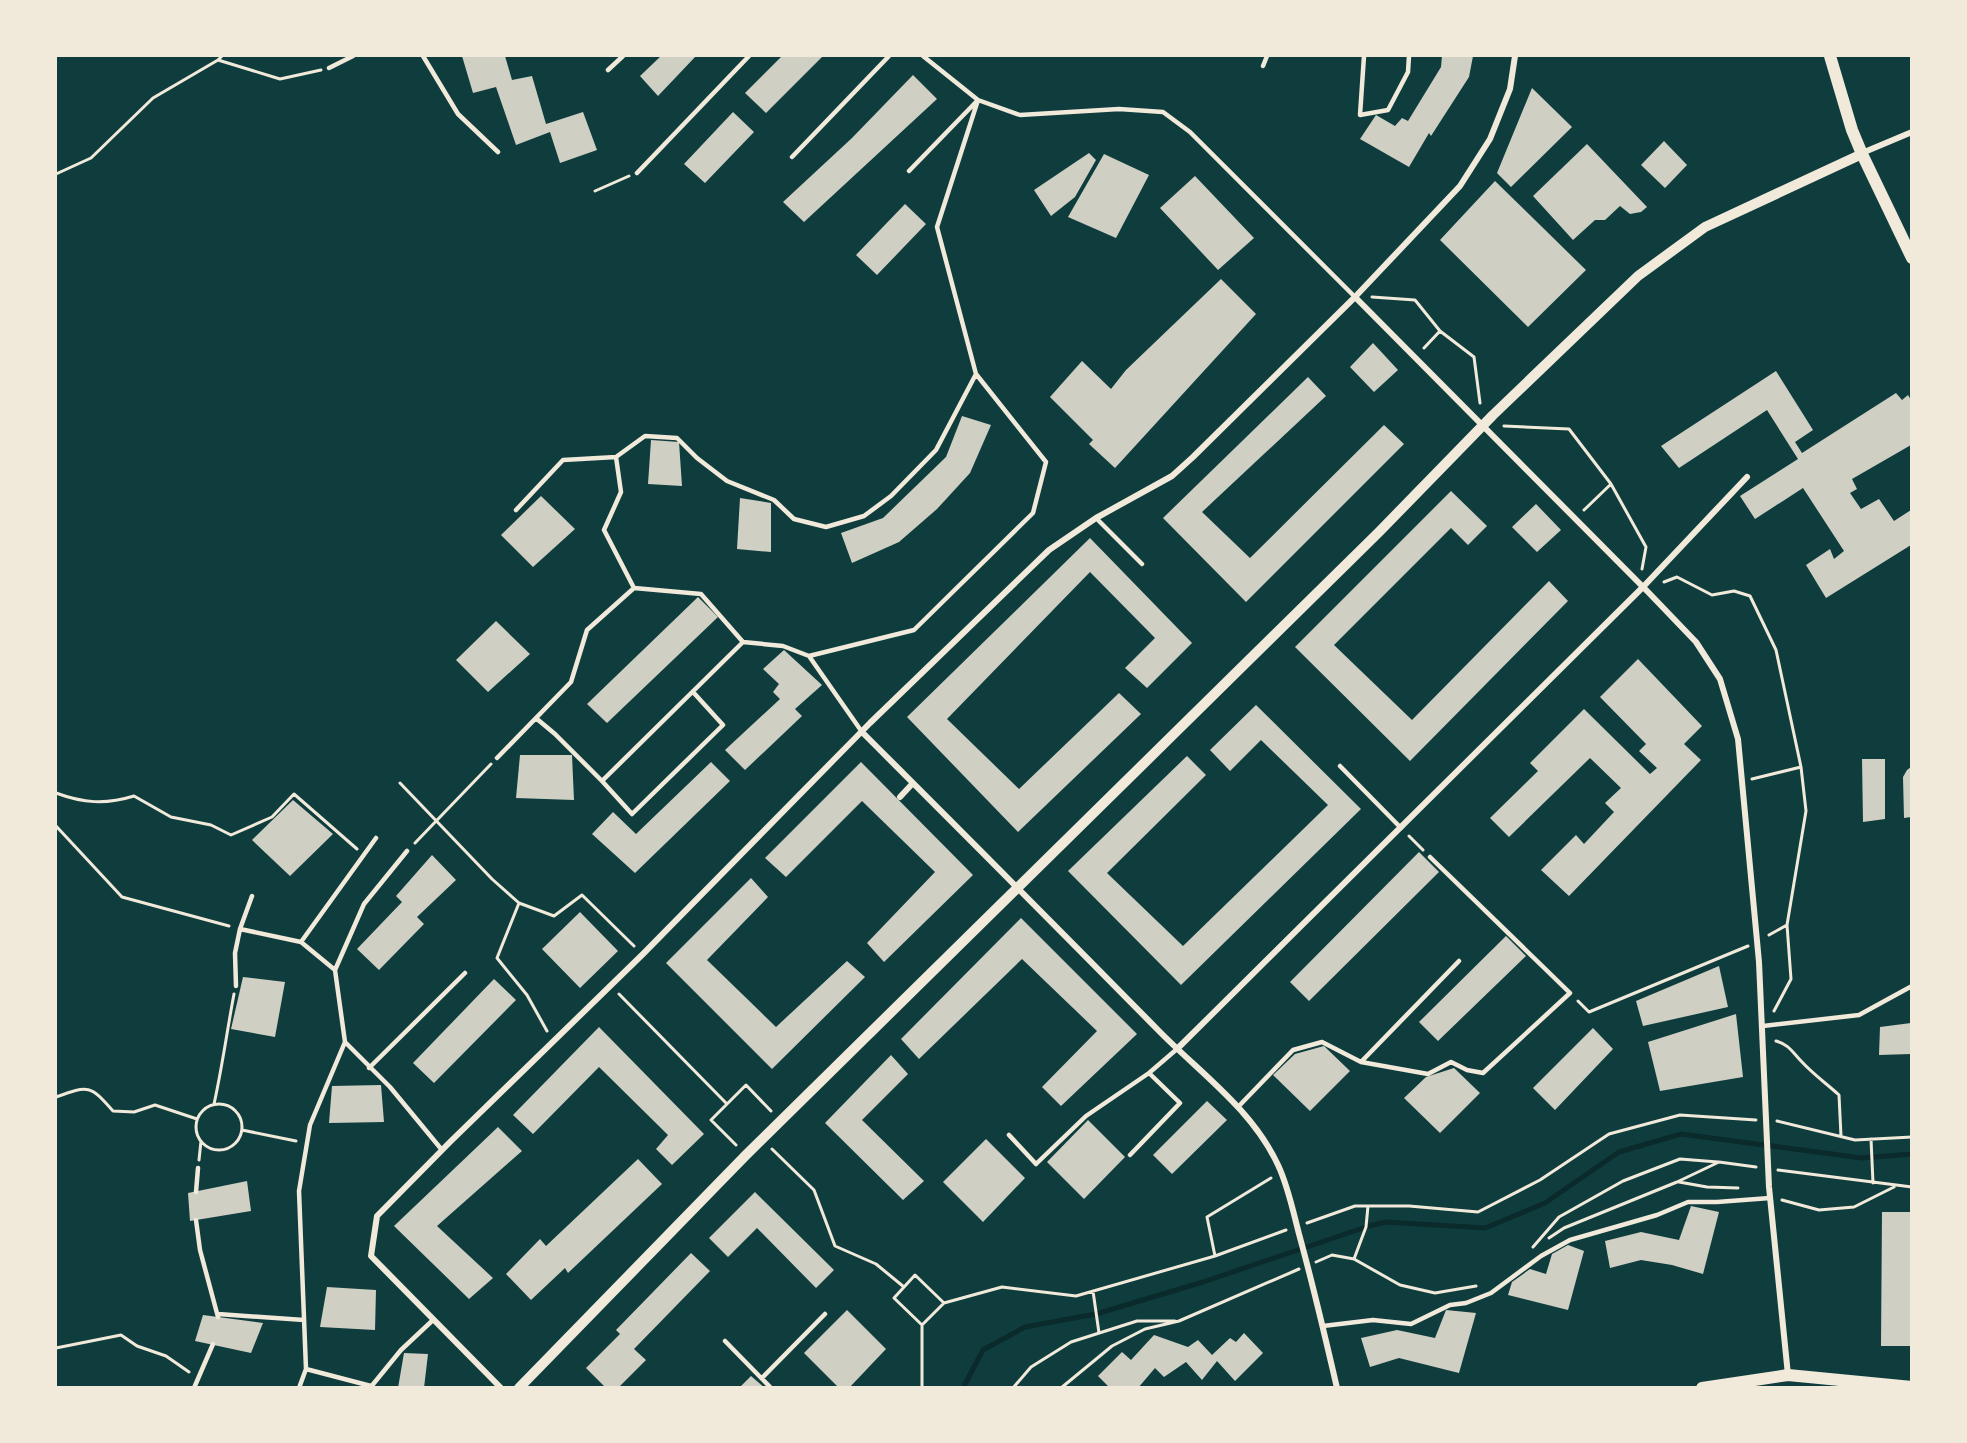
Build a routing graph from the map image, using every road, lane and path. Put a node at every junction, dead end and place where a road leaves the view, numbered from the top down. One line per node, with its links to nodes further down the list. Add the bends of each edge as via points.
1 (222, 56): 13 (path)
2 (353, 56): 15 (lane)
3 (423, 56): 19 (lane, via 458,114)
4 (623, 56): 16 (lane)
5 (749, 56): 23 (lane)
6 (889, 56): 21 (lane)
7 (923, 56): 17 (lane)
8 (1267, 56): 14 (lane)
9 (1364, 56): 10 (lane, via 1360,115 1388,110 1408,72)
10 (1409, 56)
11 (1515, 56): 27 (street, via 1510,88 1490,139 1460,186)
12 (1830, 56): 20 (main road)
13 (218, 60): 15 (path, via 280,79); 24 (path, via 153,98 91,158)
14 (1263, 66)
15 (330, 68)
16 (608, 70)
17 (978, 100): 22 (lane); 27 (lane, via 1020,115 1119,109 1163,112 1190,132); 31 (lane, via 937,227)
18 (1911, 132): 20 (street)
19 (498, 152)
20 (1862, 154): 26 (main road); 33 (street, via 1705,227 1638,276)
21 (792, 157)
22 (909, 171)
23 (637, 173): 25 (path)
24 (56, 174)
25 (595, 191)
26 (1911, 258)
27 (1355, 297): 33 (street); 40 (street, via 1172,476)
28 (1372, 297): 29 (path, via 1415,300)
29 (1440, 331): 30 (path); 32 (path, via 1474,357)
30 (1424, 348)
31 (976, 374): 35 (lane, via 936,450 891,496 864,516 826,527 794,519 774,500 727,481 677,438 645,436); 47 (lane, via 1046,462 1033,513 914,630)
32 (1480, 404)
33 (1483, 425): 44 (street); 68 (street)
34 (1504, 426): 37 (path, via 1569,429)
35 (616, 457): 38 (lane, via 563,460); 45 (lane, via 621,492 604,530)
36 (1747, 477): 44 (street)
37 (1611, 484): 39 (path); 42 (path, via 1646,547)
38 (516, 510)
39 (1584, 510)
40 (1096, 518): 41 (lane); 50 (street, via 1049,550)
41 (1142, 564)
42 (1642, 571)
43 (1659, 584): 53 (path, via 1677,577 1712,595 1734,591 1750,596 1776,650)
44 (1643, 587): 62 (street); 85 (street, via 1696,642 1720,679 1738,739)
45 (634, 588): 46 (lane, via 700,594); 49 (lane, via 587,630 571,682)
46 (743, 642): 47 (lane, via 783,646); 48 (lane)
47 (809, 656): 50 (lane)
48 (693, 692): 55 (lane); 55 (lane, via 723,724 632,814)
49 (537, 719): 51 (lane); 55 (lane)
50 (862, 732): 57 (street); 110 (street)
51 (497, 758): 60 (path)
52 (1340, 766): 62 (lane)
53 (1801, 767): 54 (path); 71 (path, via 1806,812)
54 (1752, 779)
55 (602, 781)
56 (400, 783): 60 (path)
57 (913, 783): 59 (street); 68 (street)
58 (56, 793): 66 (path, via 77,801 114,802 134,796 171,817 211,825 231,835 272,817 294,794)
59 (900, 796)
60 (436, 820): 65 (path); 70 (path)
61 (56, 826): 72 (path, via 122,897)
62 (1401, 828): 89 (street)
63 (1409, 836): 67 (path)
64 (376, 838): 66 (lane)
65 (407, 851): 78 (lane, via 364,904)
66 (363, 855): 74 (lane)
67 (1430, 857): 83 (lane)
68 (1019, 887): 89 (street); 155 (street, via 742,1160)
69 (252, 896): 72 (lane)
70 (519, 903): 76 (path, via 554,916 582,895); 86 (path, via 497,958 527,995)
71 (1787, 925): 73 (path); 84 (path, via 1791,979)
72 (240, 929): 74 (lane); 80 (lane, via 235,953)
73 (1769, 935)
74 (301, 942): 78 (lane)
75 (1748, 946): 83 (path, via 1589,1012)
76 (636, 947)
77 (1459, 961): 90 (lane)
78 (335, 970): 88 (lane)
79 (465, 973): 91 (lane)
80 (236, 986): 94 (path)
81 (1911, 987): 85 (lane, via 1859,1015)
82 (616, 991): 95 (path)
83 (1570, 993): 90 (lane, via 1484,1073 1451,1062 1428,1074)
84 (1774, 1011)
85 (1763, 1026): 123 (street)
86 (549, 1034)
87 (1776, 1041): 103 (path, via 1792,1048 1801,1062 1839,1095)
88 (345, 1042): 91 (lane); 138 (lane, via 310,1125 299,1191)
89 (1177, 1049): 92 (lane); 96 (street)
90 (1361, 1062): 96 (lane, via 1322,1042 1293,1050)
91 (369, 1068): 110 (lane, via 390,1087)
92 (1149, 1072): 102 (lane, via 1086,1116 1036,1164); 111 (lane, via 1180,1103)
93 (56, 1097): 98 (path, via 80,1088 97,1093 113,1111 134,1112 155,1106)
94 (214, 1104): 98 (path); 101 (path, via 235,1110)
95 (727, 1104): 97 (path, via 746,1085); 108 (path, via 711,1120)
96 (1238, 1107): 142 (street, via 1260,1132 1278,1166)
97 (771, 1111)
98 (197, 1119): 106 (path)
99 (1758, 1120): 125 (path, via 1680,1115 1609,1134 1540,1180 1478,1212)
100 (1769, 1120): 103 (path)
101 (242, 1130): 106 (path, via 235,1144 221,1150); 107 (path)
102 (1009, 1135)
103 (1841, 1136): 105 (path)
104 (1911, 1137): 105 (path)
105 (1871, 1139): 118 (path)
106 (201, 1141): 113 (path)
107 (305, 1143)
108 (736, 1145)
109 (770, 1147): 134 (path, via 814,1190 835,1246 876,1264)
110 (442, 1150): 139 (street, via 377,1216 371,1256)
111 (1130, 1155)
112 (1719, 1162): 114 (path); 117 (path); 117 (path, via 1680,1159 1623,1181 1559,1217 1529,1251 1564,1228)
113 (198, 1168): 122 (lane)
114 (1763, 1168)
115 (1774, 1170): 118 (path)
116 (1272, 1177): 129 (path, via 1207,1216)
117 (1677, 1182): 121 (path)
118 (1873, 1183): 119 (path)
119 (1896, 1186): 120 (path); 124 (path, via 1854,1207 1819,1210)
120 (1911, 1187)
121 (1740, 1188)
122 (196, 1192)
123 (1770, 1197): 142 (lane, via 1688,1202 1570,1240 1491,1293 1450,1305 1411,1324 1373,1320); 148 (street)
124 (1782, 1200)
125 (1368, 1206): 127 (path, via 1355,1206); 130 (path, via 1366,1227)
126 (196, 1220): 138 (lane, via 218,1316)
127 (1301, 1225)
128 (1291, 1229): 129 (path)
129 (1215, 1256): 135 (path)
130 (1354, 1259): 131 (path, via 1332,1255); 133 (path, via 1400,1285 1435,1293)
131 (1310, 1264)
132 (1299, 1269): 140 (path)
133 (1484, 1285)
134 (904, 1287): 136 (path, via 915,1275); 141 (path, via 894,1298)
135 (1094, 1291): 136 (path, via 1076,1296 1002,1287); 143 (path)
136 (944, 1304): 141 (path)
137 (825, 1314): 149 (lane)
138 (304, 1320): 147 (lane)
139 (433, 1320): 151 (lane, via 400,1350); 154 (street)
140 (1179, 1321): 143 (path, via 1137,1321); 159 (path, via 1145,1329 1112,1346)
141 (922, 1325): 157 (path)
142 (1323, 1326): 160 (street)
143 (1099, 1333): 158 (path, via 1071,1342 1031,1366)
144 (725, 1341): 149 (lane)
145 (213, 1344): 150 (lane)
146 (56, 1348): 150 (path, via 121,1335 137,1346 166,1356)
147 (306, 1369): 151 (lane); 153 (lane)
148 (1788, 1375): 161 (main road); 162 (main road)
149 (762, 1378): 156 (lane)
150 (199, 1379): 152 (lane)
151 (371, 1387)
152 (194, 1388)
153 (299, 1388)
154 (501, 1388)
155 (519, 1388)
156 (771, 1388)
157 (922, 1388)
158 (1013, 1388)
159 (1061, 1388)
160 (1337, 1388)
161 (1702, 1388)
162 (1911, 1388)

